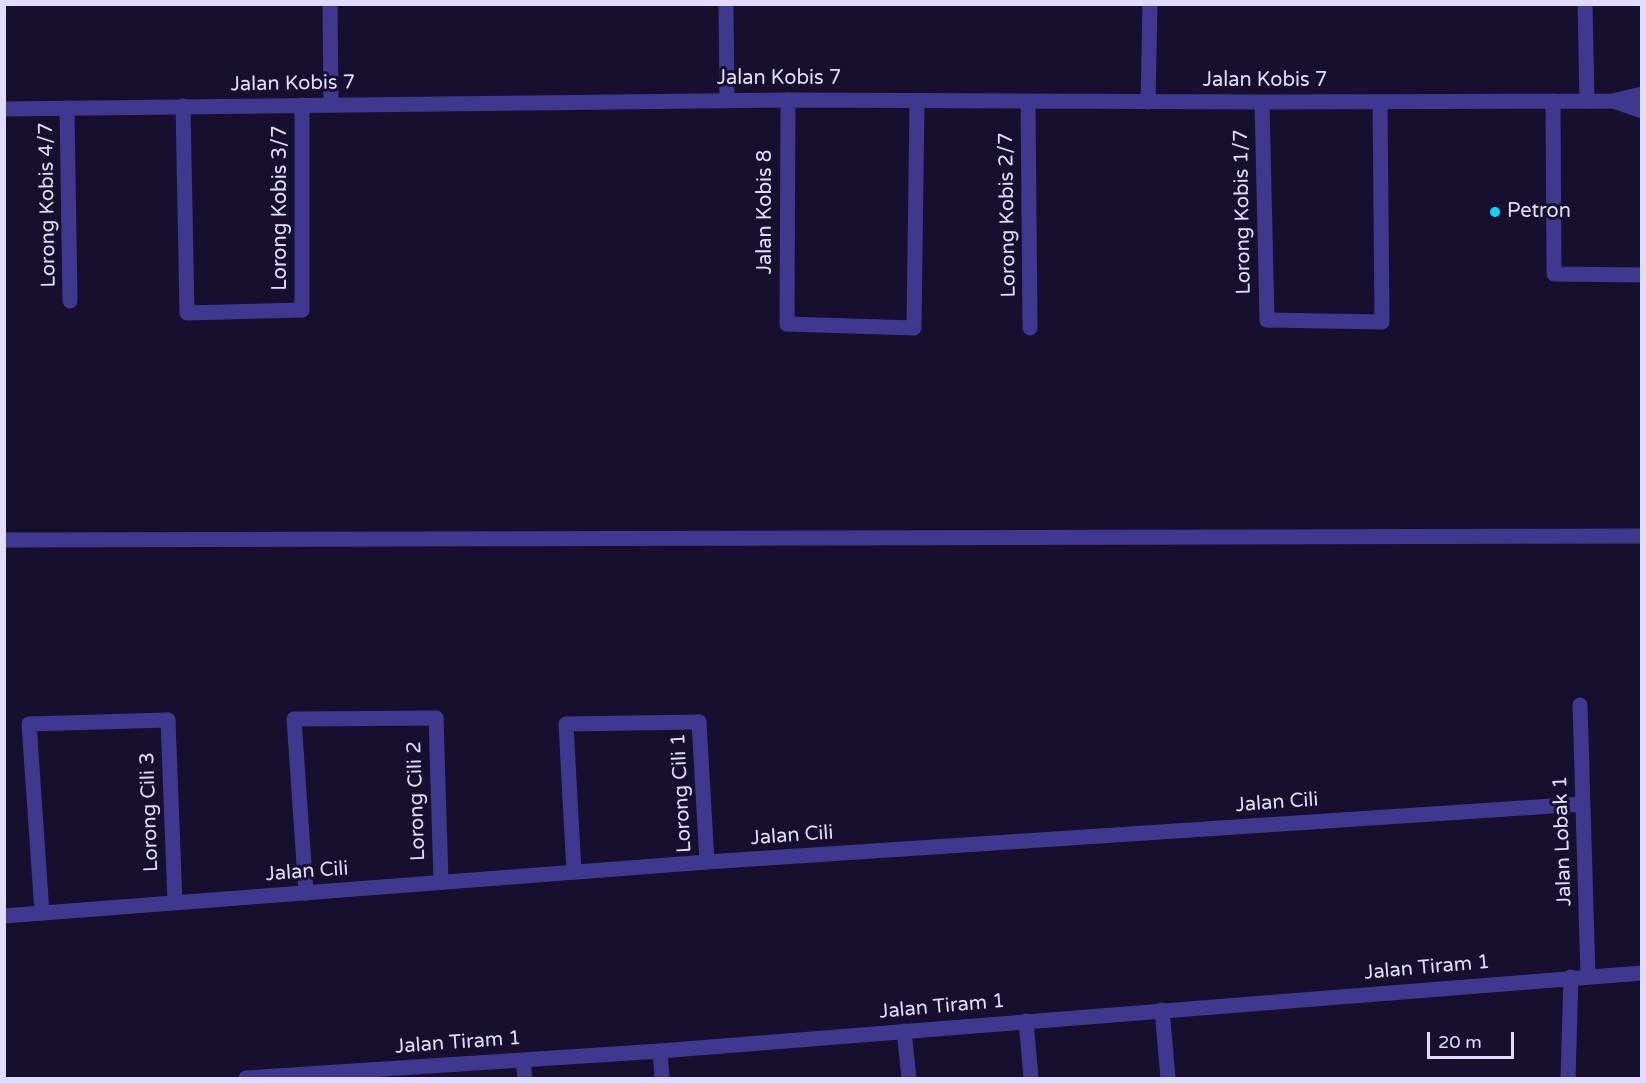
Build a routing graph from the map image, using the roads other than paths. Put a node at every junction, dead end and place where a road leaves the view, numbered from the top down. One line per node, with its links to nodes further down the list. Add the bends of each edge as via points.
1 (330, 4): 17 (street)
2 (726, 4): 6 (street)
3 (1150, 4): 13 (street)
4 (1585, 4): 11 (street)
5 (1641, 94): 12 (street)
6 (727, 100): 7 (street, Jalan Kobis 7); 17 (street, Jalan Kobis 7)
7 (788, 100): 8 (street, Jalan Kobis 7); 8 (street, Jalan Kobis 8, via 787,324 914,328)
8 (917, 101): 9 (street, Jalan Kobis 7)
9 (1028, 101): 13 (street, Jalan Kobis 7); 24 (street, Lorong Kobis 2/7)
10 (1553, 101): 11 (street, Jalan Kobis 7); 15 (street, Jalan Kobis 7); 22 (street, via 1554,274)
11 (1587, 101): 12 (street)
12 (1612, 101): 21 (street)
13 (1148, 102): 14 (street, Jalan Kobis 7)
14 (1262, 102): 15 (street, Jalan Kobis 7); 15 (street, Lorong Kobis 1/7, via 1267,320 1382,322)
15 (1380, 102)
16 (302, 105): 17 (street, Jalan Kobis 7); 18 (street, Jalan Kobis 7); 18 (street, Lorong Kobis 3/7, via 302,310 186,313)
17 (332, 105)
18 (183, 106): 20 (street, Jalan Kobis 7)
19 (4, 108): 20 (street, Jalan Kobis 7)
20 (67, 108): 23 (street, Lorong Kobis 4/7)
21 (1641, 111)
22 (1641, 275)
23 (70, 301)
24 (1030, 328)
25 (1641, 536): 26 (street)
26 (4, 540)
27 (1580, 705): 28 (street, Jalan Lobak 1)
28 (1583, 804): 29 (street, Jalan Cili); 37 (street, Jalan Lobak 1)
29 (707, 862): 30 (street, Jalan Cili); 30 (street, Lorong Cili 1, via 699,722 566,724)
30 (574, 872): 31 (street, Jalan Cili)
31 (441, 882): 32 (street, Jalan Cili); 32 (street, Lorong Cili 2, via 436,718 294,719)
32 (306, 893): 33 (street, Jalan Cili)
33 (175, 903): 34 (street, Jalan Cili); 34 (street, Lorong Cili 3, via 168,720 29,724)
34 (42, 913): 35 (street, Jalan Cili)
35 (4, 916)
36 (1641, 973): 37 (street, Jalan Tiram 1)
37 (1588, 976): 38 (street, Jalan Tiram 1)
38 (1571, 977): 39 (street, Jalan Tiram 1); 51 (street)
39 (1162, 1010): 40 (street, Jalan Tiram 1); 50 (street)
40 (1026, 1021): 41 (street, Jalan Tiram 1); 49 (street)
41 (904, 1031): 42 (street, Jalan Tiram 1); 48 (street)
42 (660, 1051): 43 (street, Jalan Tiram 1); 47 (street)
43 (523, 1060): 44 (street, Jalan Tiram 1); 46 (street)
44 (402, 1073): 45 (street, Jalan Tiram 1)
45 (246, 1078)
46 (525, 1078)
47 (662, 1078)
48 (909, 1078)
49 (1031, 1078)
50 (1168, 1078)
51 (1569, 1078)

